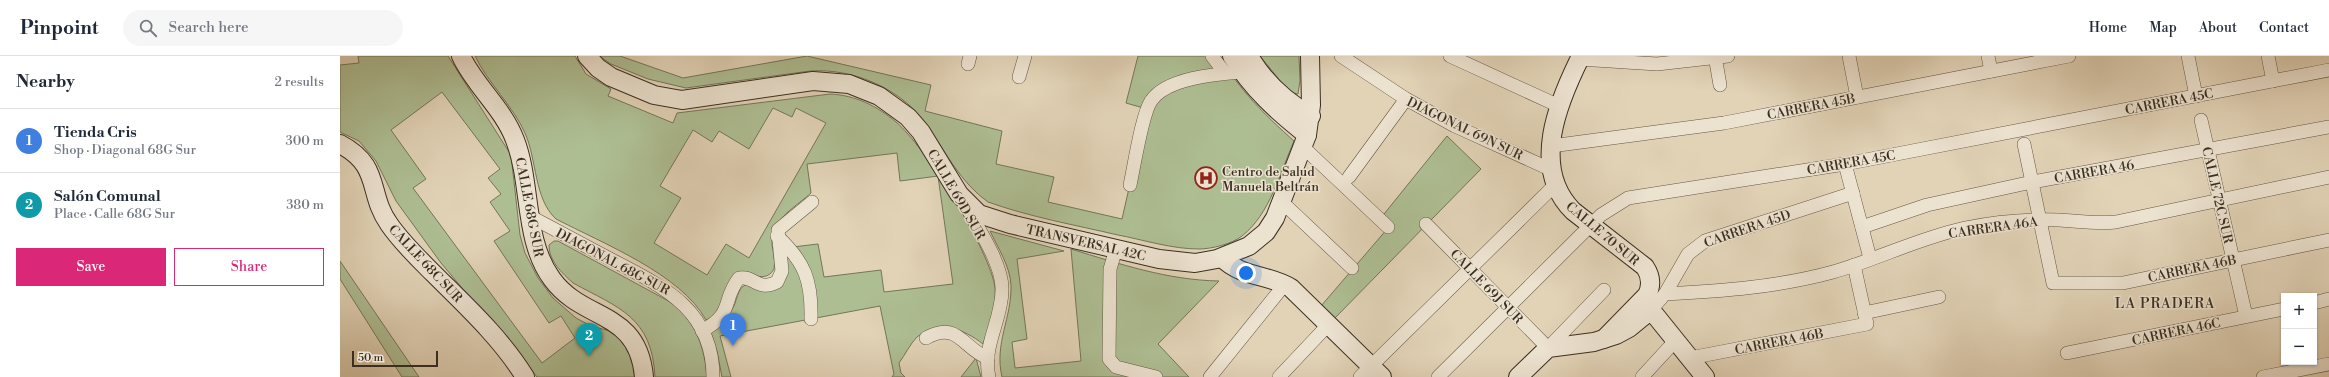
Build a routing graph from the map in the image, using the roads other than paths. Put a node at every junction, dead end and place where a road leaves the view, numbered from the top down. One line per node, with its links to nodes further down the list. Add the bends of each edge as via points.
1 (461, 56): 46 (street, CALLE 68G SUR, via 512,132 523,164)
2 (587, 56): 42 (street, CALLE 69D SUR, via 611,77 654,95 682,100 813,81 849,84 894,105 921,132)
3 (1025, 56): 20 (street)
4 (1212, 56): 17 (street)
5 (1232, 56): 17 (street)
6 (1341, 56): 25 (street, DIAGONAL 69N SUR)
7 (1450, 56): 26 (street)
8 (1849, 56): 24 (street)
9 (1988, 56): 19 (street)
10 (2069, 56): 19 (street, CARRERA 45B)
11 (2188, 56): 23 (street)
12 (2268, 56): 21 (street)
13 (1720, 57): 16 (street); 22 (street)
14 (1580, 58): 16 (street); 26 (street)
15 (1313, 59): 27 (street, TRANSVERSAL 42C)
16 (1656, 60)
17 (1239, 67): 27 (street, via 1263,77 1275,90); 30 (street, via 1267,102); 40 (street, via 1174,85 1155,96 1147,109)
18 (2329, 70): 21 (street, CARRERA 45C)
19 (1991, 71): 24 (street, CARRERA 45B)
20 (1019, 77)
21 (2273, 81): 23 (street, CARRERA 45C)
22 (1720, 85)
23 (2196, 96): 35 (street, CARRERA 45C)
24 (1857, 97): 33 (street, CARRERA 45B, via 1724,123)
25 (1406, 99): 36 (street); 37 (street, DIAGONAL 69N SUR)
26 (1559, 106): 33 (street)
27 (1311, 116): 30 (street, TRANSVERSAL 42C)
28 (2201, 120): 34 (street, CALLE 72C SUR)
29 (2329, 128): 34 (street, CARRERA 46)
30 (1305, 141): 45 (street, TRANSVERSAL 42C); 50 (street)
31 (2024, 144): 39 (street)
32 (340, 145): 86 (street, CALLE 68C SUR, via 355,154 367,166 384,217 399,237 491,333)
33 (1551, 146): 37 (street)
34 (2208, 150): 39 (street, CARRERA 46); 43 (street, CALLE 72C SUR)
35 (1845, 164): 41 (street); 49 (street, CARRERA 45C, via 1638,195 1609,208)
36 (1349, 177)
37 (1553, 177): 49 (street, CALLE 70 SUR, via 1566,203); 60 (street)
38 (2329, 177): 43 (street, CARRERA 46A)
39 (2032, 182): 47 (street); 51 (street, CARRERA 46, via 1927,205)
40 (1130, 185)
41 (1853, 193): 51 (street); 63 (street, CARRERA 45D, via 1705,241 1688,254)
42 (959, 194): 54 (street, TRANSVERSAL 42C, via 974,210 990,218); 80 (street, CALLE 69D SUR, via 988,247 1001,279 1001,306 990,339)
43 (2220, 201): 47 (street, CARRERA 46A, via 2098,224); 57 (street, CALLE 72C SUR)
44 (812, 202): 52 (street, via 780,227)
45 (1282, 202): 55 (street, TRANSVERSAL 42C, via 1275,218 1258,240); 59 (street)
46 (531, 217): 74 (street, DIAGONAL 68G SUR, via 667,289 690,310); 87 (street, CALLE 68G SUR, via 539,258 553,281 570,296 624,329 639,352)
47 (2040, 220): 56 (street, CARRERA 46A, via 1965,228); 57 (street, CARRERA 46B, via 2053,283 2123,283)
48 (1426, 224): 60 (street, CALLE 69J SUR)
49 (1591, 226): 67 (street, CARRERA 45C); 76 (street, CALLE 70 SUR, via 1645,267 1650,281 1647,295)
50 (1388, 227)
51 (1862, 227): 56 (street)
52 (777, 236): 71 (street, via 792,249 804,268 809,284); 74 (street, via 782,271 777,282 765,286 739,278 723,316)
53 (2329, 240): 57 (street, CARRERA 46B)
54 (1116, 248): 55 (street, TRANSVERSAL 42C, via 1182,262 1208,262); 89 (street, via 1110,269 1109,359 1116,367)
55 (1222, 258): 61 (street, via 1234,269)
56 (1870, 258): 58 (street, CARRERA 46A)
57 (2233, 260): 70 (street, CALLE 72C SUR)
58 (1854, 265): 63 (street, CARRERA 46A, via 1811,278 1752,288); 72 (street)
59 (1352, 268)
60 (1470, 269): 67 (street, CALLE 69J SUR); 83 (street)
61 (1285, 284): 73 (street); 90 (street)
62 (1604, 290): 78 (street)
63 (1665, 294): 68 (street)
64 (1939, 297): 72 (street, CARRERA 46B)
65 (2329, 299): 66 (street)
66 (2317, 301)
67 (1508, 308): 78 (street, CALLE 69J SUR); 92 (street, CARRERA 45C)
68 (1651, 310): 76 (street, via 1629,328); 77 (street)
69 (2281, 310): 70 (street, CARRERA 46C)
70 (2246, 316): 79 (street, CARRERA 46C)
71 (811, 319)
72 (1866, 319): 82 (street, CARRERA 46B)
73 (1329, 324): 83 (street); 91 (street)
74 (702, 331): 84 (street, DIAGONAL 68G SUR, via 709,349)
75 (926, 338): 80 (street, via 937,333 953,334 959,336 978,354)
76 (1604, 339): 78 (street)
77 (1676, 340): 82 (street); 85 (street)
78 (1548, 348): 93 (street)
79 (2068, 353)
80 (988, 358): 88 (street, CALLE 69D SUR)
81 (2329, 364): 94 (street)
82 (1698, 371)
83 (1371, 373)
84 (710, 375)
85 (1646, 376)
86 (525, 377)
87 (644, 377)
88 (990, 377)
89 (1156, 377)
90 (1210, 377)
91 (1279, 377)
92 (1438, 377)
93 (1518, 377)
94 (2263, 377)

